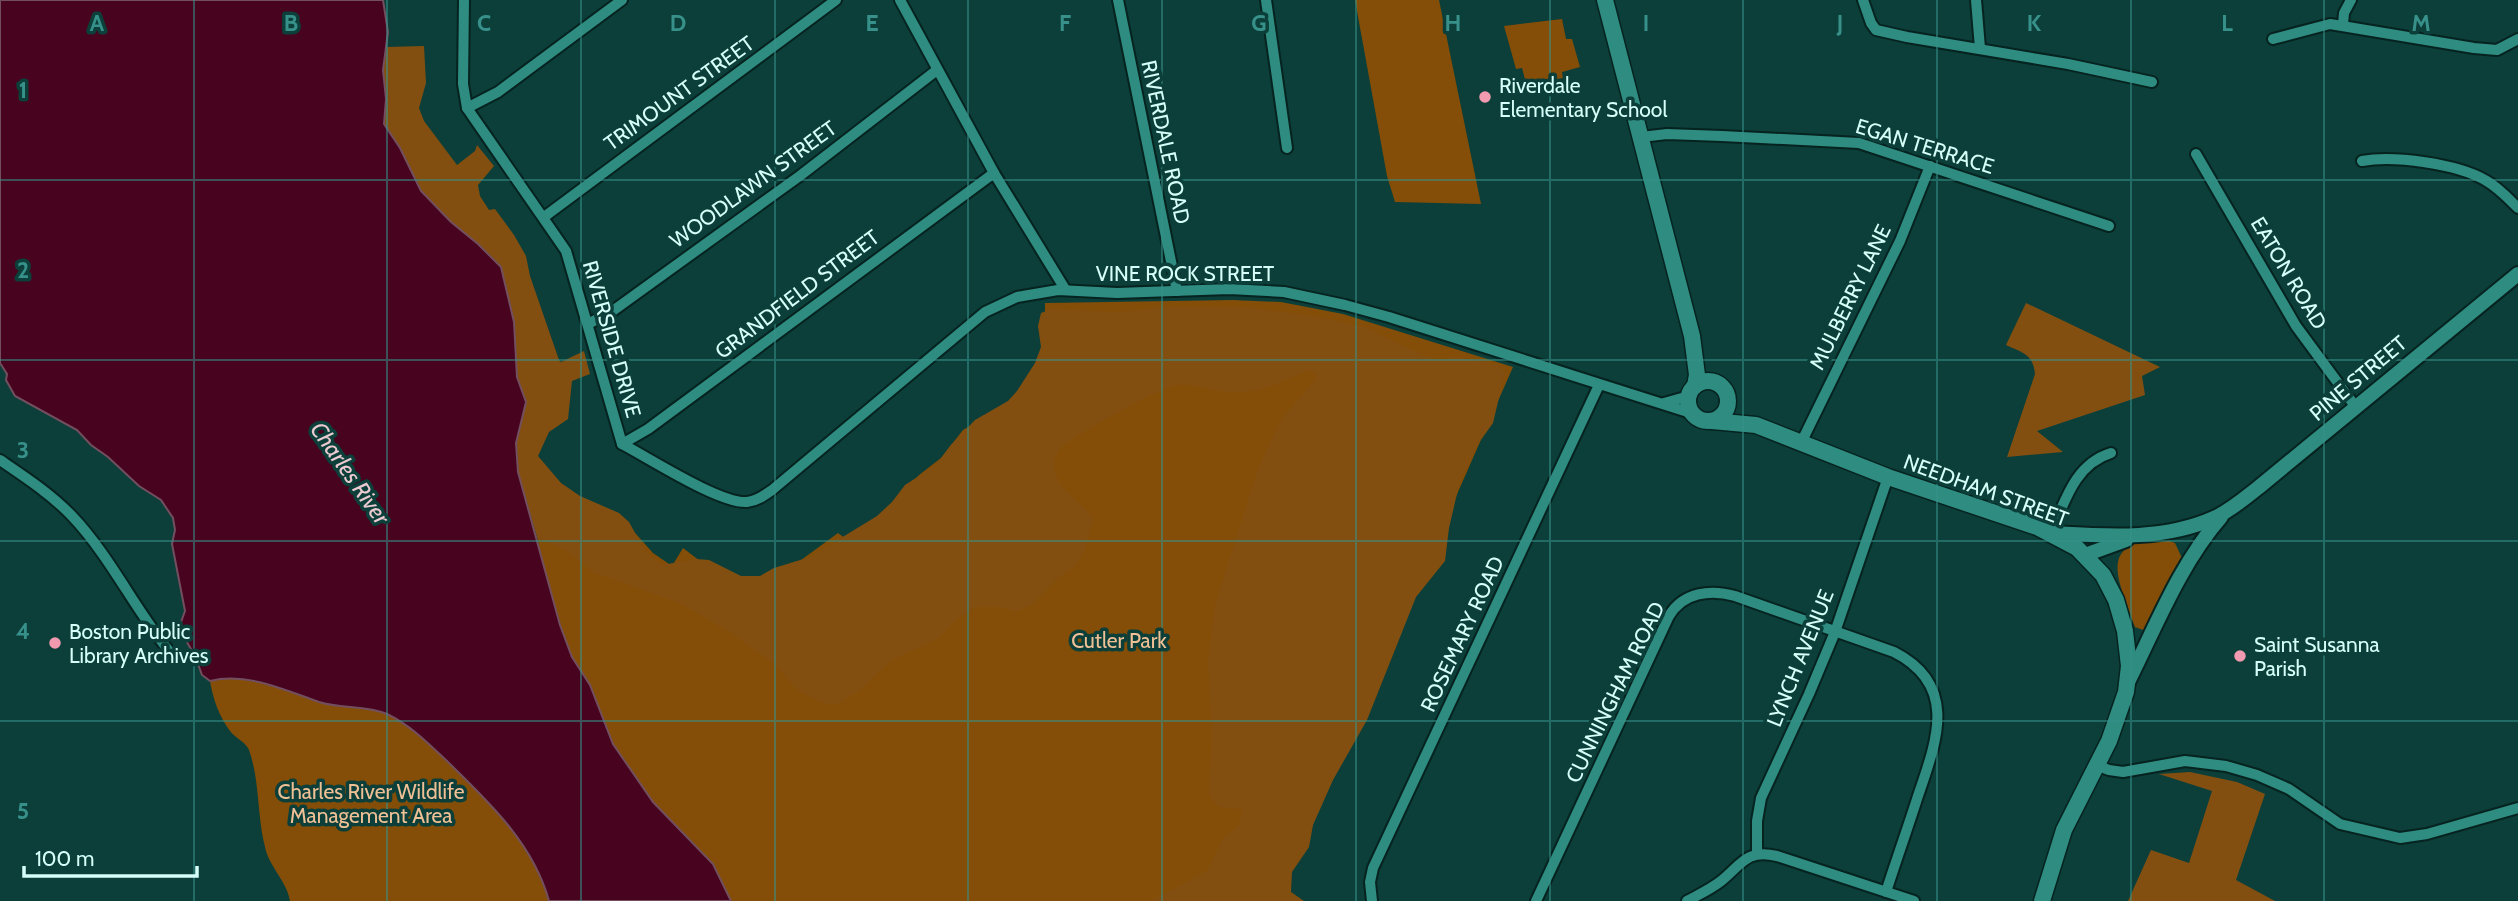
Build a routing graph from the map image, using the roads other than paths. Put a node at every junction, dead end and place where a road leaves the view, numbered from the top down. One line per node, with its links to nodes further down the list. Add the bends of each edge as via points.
1 (464, 0): 17 (street, RIVERSIDE DRIVE)
2 (622, 0): 17 (street, via 498,92)
3 (836, 0): 25 (street, TRIMOUNT STREET)
4 (900, 0): 15 (street, VINE ROCK STREET)
5 (1118, 0): 29 (street, RIVERDALE ROAD)
6 (1266, 0): 19 (street)
7 (1605, 0): 18 (main road)
8 (1863, 0): 14 (street, via 1876,30)
9 (1976, 0): 14 (street)
10 (2351, 0): 11 (street)
11 (2343, 24): 12 (street); 13 (street, via 2497,50)
12 (2273, 39)
13 (2518, 39)
14 (1980, 48): 16 (street)
15 (937, 70): 23 (street, VINE ROCK STREET); 30 (street, WOODLAWN STREET, via 801,175)
16 (2152, 82)
17 (467, 108): 25 (street, RIVERSIDE DRIVE)
18 (1641, 137): 22 (street, EGAN TERRACE, via 1845,141); 31 (main road)
19 (1287, 148)
20 (2196, 154): 37 (street, EATON ROAD, via 2296,326)
21 (2362, 161): 24 (street, via 2408,160 2471,173)
22 (1930, 166): 26 (street, EGAN TERRACE); 41 (street, MULBERRY LANE, via 1900,242)
23 (994, 173): 28 (street, VINE ROCK STREET); 42 (street, GRANDFIELD STREET)
24 (2518, 208)
25 (544, 217): 30 (street, RIVERSIDE DRIVE, via 566,251)
26 (2109, 226)
27 (2518, 274): 37 (street, PINE STREET)
28 (1065, 289): 29 (street, VINE ROCK STREET); 42 (street, RIVERSIDE DRIVE, via 1017,297 985,312 753,500 721,496)
29 (1177, 291): 33 (street, VINE ROCK STREET, via 1252,290 1307,296 1389,317)
30 (588, 324): 42 (street, RIVERSIDE DRIVE)
31 (1692, 336): 32 (main road); 34 (main road, via 1697,375)
32 (1718, 383): 34 (main road, via 1706,381); 35 (main road)
33 (1599, 385): 36 (street, VINE ROCK STREET); 57 (street, ROSEMARY ROAD, via 1373,868)
34 (1692, 391): 36 (street); 38 (main road)
35 (1728, 401): 39 (main road, via 1722,416); 40 (main road, NEEDHAM STREET)
36 (1664, 403): 38 (street, VINE ROCK STREET)
37 (2355, 406): 46 (street, PINE STREET)
38 (1693, 414): 39 (main road)
39 (1712, 421): 40 (main road, NEEDHAM STREET)
40 (1756, 425): 41 (main road, NEEDHAM STREET)
41 (1801, 443): 45 (main road, NEEDHAM STREET)
42 (622, 444)
43 (2111, 453): 47 (street, via 2094,460 2081,473)
44 (0, 460): 51 (street, via 72,516)
45 (1888, 477): 47 (main road, NEEDHAM STREET); 50 (street, LYNCH AVENUE)
46 (2225, 513): 48 (street, PINE STREET, via 2198,524); 52 (street, PINE STREET, via 2184,571)
47 (2051, 533): 48 (street, PINE STREET); 49 (main road, NEEDHAM STREET)
48 (2144, 535): 49 (street, PINE STREET)
49 (2085, 555): 52 (main road, NEEDHAM STREET, via 2103,575 2119,607 2128,649)
50 (1835, 632): 55 (street, LYNCH AVENUE, via 1761,798); 56 (street, CUNNINGHAM ROAD, via 1902,656 1921,671 1936,700 1936,741); 58 (street, CUNNINGHAM ROAD, via 1726,593 1700,593 1678,604)
51 (169, 651)
52 (2128, 683): 53 (main road, NEEDHAM STREET, via 2119,719)
53 (2096, 765): 54 (street, via 2123,772 2185,761 2234,768 2289,789 2340,824 2400,838); 61 (main road, NEEDHAM STREET, via 2064,830)
54 (2518, 808)
55 (1757, 854): 56 (street, via 1777,856); 59 (street)
56 (1886, 892): 60 (street)
57 (1372, 901)
58 (1536, 901)
59 (1687, 901)
60 (1914, 901)
61 (2042, 901)

